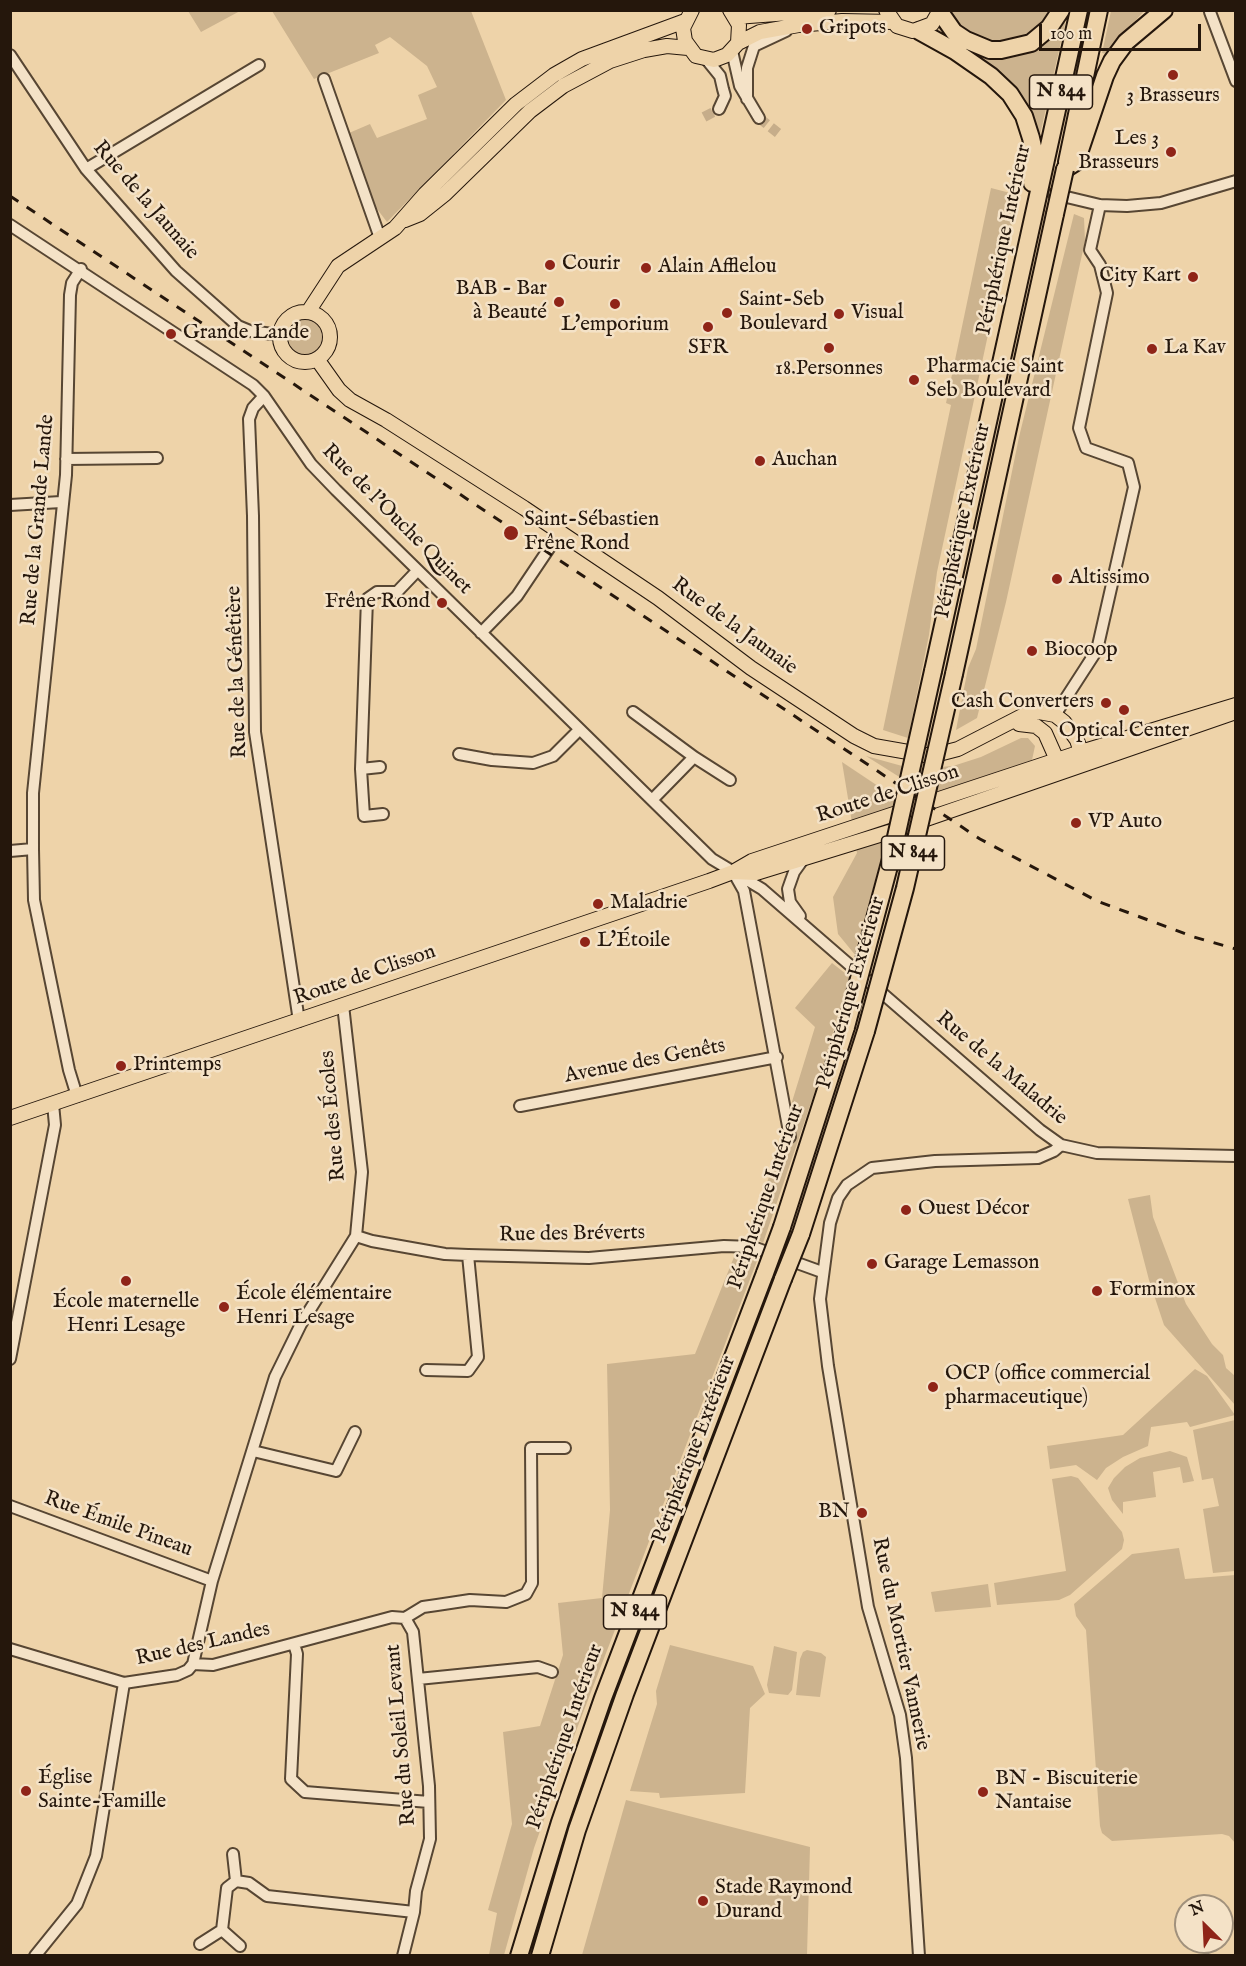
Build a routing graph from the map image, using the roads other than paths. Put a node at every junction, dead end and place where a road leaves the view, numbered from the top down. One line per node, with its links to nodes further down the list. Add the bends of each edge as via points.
1 (829, 10): 8 (main road)
2 (1061, 10): 6 (highway, via 1049,28 1031,43 1001,51 966,40 954,32)
3 (1079, 10): 27 (highway, Périphérique Intérieur / N 844)
4 (1100, 10): 26 (highway, Périphérique Extérieur / N 844)
5 (1164, 10): 26 (highway, via 1126,42 1112,61 1076,162)
6 (940, 11): 12 (main road, via 932,24)
7 (1210, 12): 19 (street)
8 (733, 14): 13 (main road, via 740,34)
9 (689, 16): 14 (main road, via 683,35); 21 (main road, via 582,59)
10 (890, 16): 11 (main road); 12 (main road, via 902,29)
11 (799, 25): 13 (main road, via 760,32); 20 (street, via 754,46 747,68)
12 (919, 30): 27 (highway, via 991,76 1010,94 1024,116)
13 (735, 47): 16 (main road, via 721,58); 20 (street, via 740,86)
14 (688, 48): 16 (main road); 24 (main road, via 644,50 579,76 549,94)
15 (10, 56): 25 (street, Rue de la Jaunaie)
16 (707, 60): 22 (street, via 720,76 724,96)
17 (259, 65): 25 (street)
18 (324, 79): 33 (street)
19 (1236, 81)
20 (747, 99): 23 (street)
21 (516, 104): 24 (street); 31 (main road)
22 (719, 110)
23 (759, 118)
24 (493, 148): 31 (main road, via 420,214)
25 (86, 169): 36 (street, Rue de la Jaunaie, via 161,255 214,307 244,329)
26 (1065, 169): 105 (highway, Périphérique Extérieur / N 844, bridge, via 905,888 866,1031 801,1234 621,1704 577,1830)
27 (1038, 173): 104 (highway, Périphérique Intérieur / N 844, bridge, via 1024,259 892,855 846,1027 782,1227 603,1698)
28 (1236, 181): 30 (street, via 1161,203)
29 (1052, 194): 30 (street)
30 (1100, 205): 49 (street, via 1090,250 1100,265 1107,293 1079,428 1086,448 1128,463 1134,487 1097,650)
31 (400, 223): 33 (main road)
32 (10, 225): 34 (street, Rue de l'Ouche Quinet)
33 (380, 238): 35 (main road, via 338,266)
34 (81, 269): 38 (street, Rue de l'Ouche Quinet, via 237,372); 40 (street, Rue de la Grande Lande, via 70,295)
35 (308, 312): 36 (main road, via 287,320); 37 (main road, via 322,319 329,332 327,348)
36 (280, 335): 37 (main road, via 281,346 293,359)
37 (317, 359): 43 (main road, Rue de la Jaunaie, via 350,400)
38 (264, 396): 44 (street, Rue de l'Ouche Quinet, via 311,464); 69 (street, Rue de la Génêtière, via 252,408 249,419 255,732)
39 (157, 458): 40 (street)
40 (66, 459): 41 (street, Rue de la Grande Lande)
41 (61, 502): 42 (street); 63 (street, Rue de la Grande Lande, via 33,793)
42 (10, 505)
43 (560, 532): 45 (street, via 517,596); 51 (main road, Rue de la Jaunaie, via 658,598 751,668 874,746 931,756 958,749)
44 (417, 571): 45 (street, Rue de l'Ouche Quinet); 58 (street, via 397,592 377,592 367,599)
45 (481, 633): 52 (street, Rue de l'Ouche Quinet)
46 (1236, 705): 55 (main road, Route de Clisson)
47 (633, 712): 54 (street)
48 (1236, 712): 55 (main road, Route de Clisson)
49 (1055, 715): 50 (main road, Rue de la Jaunaie, via 1041,723 1031,718); 51 (main road, Rue de la Jaunaie, via 1034,712); 55 (main road, via 1068,726)
50 (1019, 724): 51 (main road, Rue de la Jaunaie); 56 (main road, via 1036,726 1045,733)
51 (1001, 727)
52 (579, 730): 53 (street, via 553,756 533,763); 60 (street, Rue de l'Ouche Quinet)
53 (459, 754)
54 (694, 757): 59 (street); 60 (street)
55 (1085, 757): 56 (main road, Route de Clisson); 61 (main road, Route de Clisson)
56 (1063, 761): 61 (main road, Route de Clisson, via 982,793); 66 (main road, Route de Clisson, via 752,861)
57 (380, 767): 58 (street)
58 (361, 769): 62 (street, via 364,816)
59 (730, 780)
60 (652, 800): 66 (street, Rue de l'Ouche Quinet, via 712,859)
61 (965, 807): 65 (main road, Route de Clisson)
62 (383, 814)
63 (33, 849): 64 (street); 71 (street, Rue de la Grande Lande, via 34,900)
64 (10, 851)
65 (806, 856): 66 (main road, Route de Clisson, via 756,873); 67 (street, Rue de la Maladrie, via 791,878 789,894 793,908)
66 (733, 872): 67 (street, Rue de la Maladrie, via 762,889); 68 (main road, Route de Clisson); 70 (street, via 744,891)
67 (811, 931): 76 (street, Rue de la Maladrie, via 1019,1114)
68 (343, 1005): 69 (main road, Route de Clisson); 78 (street, Rue des Écoles, via 362,1172)
69 (299, 1021): 71 (main road, Route de Clisson)
70 (777, 1057): 73 (street, Avenue des Genêts); 75 (street)
71 (77, 1096): 72 (main road, Route de Clisson)
72 (53, 1104): 74 (main road, Route de Clisson); 81 (street, via 55,1125)
73 (520, 1106)
74 (10, 1118)
75 (790, 1137)
76 (1061, 1145): 77 (street, Rue de la Maladrie, via 1122,1156); 80 (street, Rue du Mortier Vannerie, via 1038,1158 935,1161 872,1168 858,1175 838,1198)
77 (1236, 1156)
78 (356, 1236): 79 (street, Rue des Bréverts); 85 (street, Rue des Écoles, via 286,1351)
79 (468, 1255): 80 (street, Rue des Bréverts, via 589,1258 753,1247); 82 (street, via 478,1357 468,1371)
80 (822, 1272): 106 (street, Rue du Mortier Vannerie, via 820,1299 828,1366 868,1607 900,1715)
81 (10, 1359)
82 (426, 1370)
83 (355, 1432): 85 (street, via 336,1471)
84 (565, 1448): 88 (street, Rue des Landes, via 531,1448 532,1583 526,1594 506,1602 470,1600 437,1605)
85 (253, 1451): 87 (street, Rue des Écoles)
86 (10, 1506): 87 (street, Rue Émile Pineau)
87 (212, 1581): 91 (street, Rue des Écoles)
88 (405, 1618): 89 (street, Rue des Landes, via 392,1617); 93 (street, Rue du Soleil Levant, via 412,1632)
89 (294, 1644): 91 (street, Rue des Landes, via 213,1665); 95 (street, via 297,1654 291,1779 304,1792)
90 (10, 1648): 94 (street, Rue des Landes)
91 (193, 1664): 94 (street, Rue des Landes, via 183,1673)
92 (552, 1672): 93 (street, via 538,1667)
93 (418, 1679): 95 (street, Rue du Soleil Levant)
94 (124, 1683): 102 (street, via 96,1856 77,1905)
95 (429, 1802): 98 (street, Rue du Soleil Levant, via 430,1839)
96 (233, 1854): 97 (street)
97 (236, 1881): 98 (street, via 249,1883 267,1896); 99 (street, via 227,1888)
98 (414, 1912): 103 (street, Rue du Soleil Levant)
99 (222, 1930): 100 (street); 101 (street)
100 (200, 1944)
101 (240, 1946)
102 (35, 1956)
103 (403, 1956)
104 (519, 1956)
105 (540, 1956)
106 (919, 1956)

